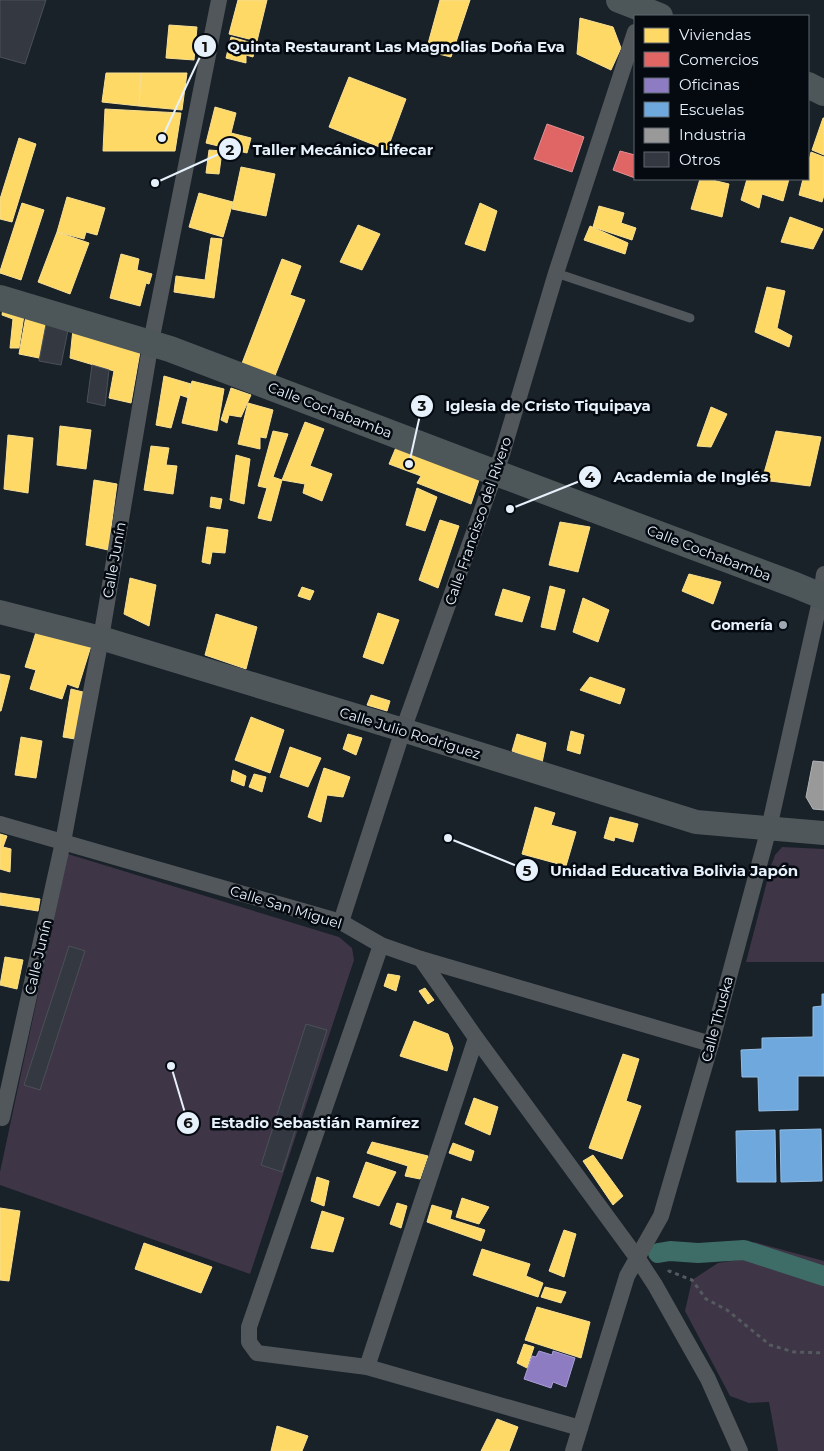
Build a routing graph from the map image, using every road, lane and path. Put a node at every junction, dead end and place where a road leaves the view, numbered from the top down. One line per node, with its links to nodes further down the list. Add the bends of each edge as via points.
1 (219, 0): 10 (street, Calle Junín)
2 (619, 0): 3 (main road)
3 (645, 15)
4 (634, 47): 7 (street, Calle Francisco del Rivero)
5 (809, 85): 6 (main road)
6 (824, 92)
7 (556, 273): 9 (lane); 11 (street, Calle Francisco del Rivero)
8 (0, 298): 10 (main road, Calle Cochabamba)
9 (690, 318)
10 (151, 342): 11 (main road, Calle Cochabamba); 14 (street, Calle Junín)
11 (496, 473): 12 (main road, Calle Cochabamba, via 777,578); 15 (street, Calle Francisco del Rivero)
12 (823, 589): 17 (street, Calle Thuska)
13 (0, 612): 14 (main road, Calle Julio Rodriguez)
14 (101, 638): 15 (main road, Calle Julio Rodriguez); 19 (street, Calle Junín)
15 (404, 730): 17 (main road, Calle Julio Rodriguez, via 696,822); 20 (street, Calle Francisco del Rivero)
16 (0, 824): 19 (street, Calle San Miguel)
17 (769, 828): 18 (main road, Calle Julio Rodriguez); 24 (street, Calle Thuska)
18 (824, 833)
19 (63, 842): 20 (street, Calle San Miguel); 25 (street, Calle Junín)
20 (341, 922): 21 (street, Calle San Miguel)
21 (381, 945): 22 (street, Calle San Miguel); 29 (street, via 249,1327 249,1342 257,1353)
22 (421, 959): 23 (street); 24 (street, Calle San Miguel)
23 (476, 1038): 26 (street); 29 (street)
24 (711, 1044): 26 (street, Calle Thuska, via 661,1216)
25 (2, 1118)
26 (638, 1259): 27 (street); 30 (street, Calle Thuska, via 627,1276)
27 (655, 1285): 28 (path, via 669,1271 683,1276 692,1280 706,1299 727,1310 770,1345 794,1352); 32 (street, via 708,1380)
28 (824, 1353)
29 (367, 1367): 30 (street)
30 (580, 1428): 31 (street, Calle Thuska)
31 (573, 1451)
32 (740, 1451)

